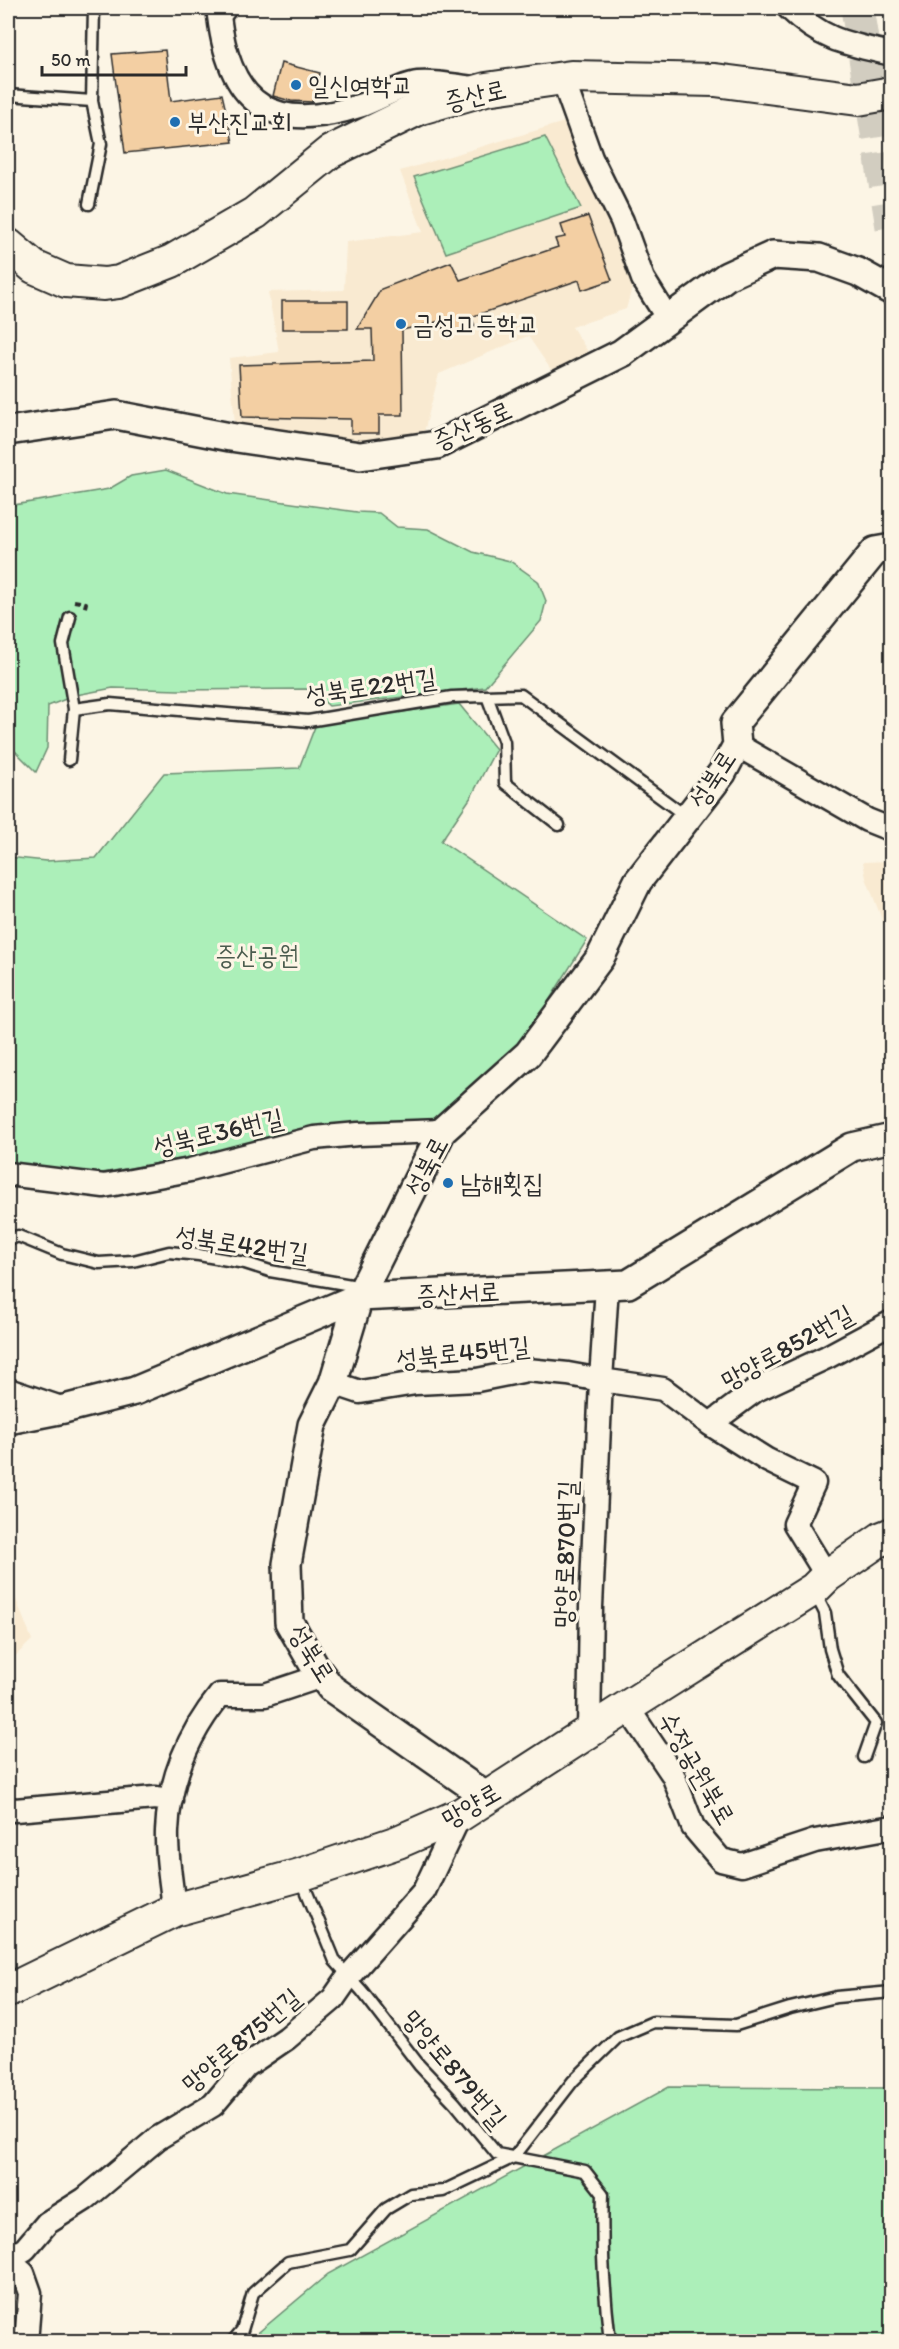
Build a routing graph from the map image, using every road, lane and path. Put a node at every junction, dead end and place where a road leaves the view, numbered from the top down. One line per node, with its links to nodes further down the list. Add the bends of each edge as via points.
1 (94, 8): 9 (lane)
2 (225, 8): 6 (street, via 219,15 225,52 256,103 273,113 302,117 328,114 417,83)
3 (789, 8): 4 (street, via 835,41)
4 (891, 54)
5 (571, 77): 6 (main road, 증산로); 7 (main road, 증산로, via 715,80 858,99); 13 (street, via 568,94 591,158 622,221 643,279)
6 (486, 89): 11 (main road, 증산로, via 420,108 330,152 255,213 172,261 119,282 66,281 34,267)
7 (891, 93)
8 (8, 95): 9 (lane)
9 (92, 101): 10 (lane, via 101,144)
10 (89, 204)
11 (8, 245)
12 (891, 291): 13 (street, 증산동로, via 858,272 819,258 773,255 727,276)
13 (668, 319): 14 (street, 증산동로, via 622,353 437,445 360,456 116,415)
14 (8, 430)
15 (891, 548): 19 (street, 성북로, via 875,551 735,723)
16 (70, 617): 18 (lane, via 63,644)
17 (487, 696): 18 (lane, 성북로22번길, via 452,697 308,721 110,704); 21 (lane, 성북로22번길, via 521,694); 22 (lane, via 504,742 505,783)
18 (74, 709): 20 (lane)
19 (737, 745): 21 (street, 성북로, via 722,773); 23 (street)
20 (69, 760)
21 (688, 817): 24 (street, 성북로, via 638,881 600,958 528,1054)
22 (559, 825)
23 (891, 830)
24 (442, 1131): 26 (street, 성북로36번길, via 314,1138 190,1170 104,1186); 29 (street, 성북로)
25 (891, 1138): 28 (street, 증산서로, via 852,1147 628,1284)
26 (8, 1174)
27 (8, 1240): 29 (lane, 성북로42번길, via 18,1236 62,1254 99,1263 132,1261 169,1252 199,1255 351,1285)
28 (607, 1286): 29 (street, 증산서로); 31 (street)
29 (360, 1297): 32 (street, 성북로); 34 (street, 증산서로, via 135,1391)
30 (891, 1322): 36 (street, 망양로852번길, via 756,1390)
31 (601, 1380): 32 (street, 성북로45번길, via 527,1370 477,1380 416,1383 360,1392); 36 (street, 망양로852번길, via 663,1389); 41 (street, 망양로870번길)
32 (333, 1383): 39 (street, 성북로, via 312,1425 287,1564 289,1622)
33 (8, 1390): 34 (street)
34 (64, 1409): 35 (street, 증산서로)
35 (8, 1420)
36 (710, 1424): 38 (street, via 767,1460 814,1483 795,1524)
37 (891, 1534): 38 (main road, 망양로)
38 (820, 1583): 40 (main road, 망양로); 42 (lane, via 838,1675 876,1723)
39 (322, 1676): 43 (street, 성북로, via 331,1688); 44 (street, via 265,1695 220,1695 190,1740 176,1774)
40 (627, 1707): 41 (main road, 망양로); 47 (street, 수정공원북로, via 673,1775 693,1827 721,1860 742,1865 814,1841)
41 (589, 1731): 43 (main road, 망양로)
42 (864, 1757)
43 (487, 1797): 46 (main road, 망양로)
44 (171, 1800): 45 (street, via 155,1797); 49 (street, via 167,1833)
45 (8, 1808)
46 (460, 1815): 48 (main road, 망양로, via 398,1842); 50 (street, 망양로875번길, via 424,1891)
47 (891, 1827)
48 (300, 1875): 49 (main road, 망양로); 50 (lane, 망양로879번길, via 335,1961)
49 (174, 1910): 51 (main road, 망양로)
50 (349, 1976): 53 (lane, 망양로879번길, via 482,2139 497,2154); 54 (street, 망양로875번길, via 333,1999 246,2066 213,2105 158,2138 85,2199 47,2223 25,2249)
51 (8, 1991)
52 (891, 1992): 53 (lane, via 836,1997 736,2025 653,2022 636,2029 618,2037 573,2081)
53 (514, 2157): 56 (lane, via 443,2191 411,2194 386,2209 350,2250 288,2262 252,2293 242,2330); 57 (lane, 망양로879번길, via 585,2171 603,2194 601,2237)
54 (8, 2260): 55 (street, via 23,2273 30,2293)
55 (26, 2342)
56 (232, 2342)
57 (610, 2342)

